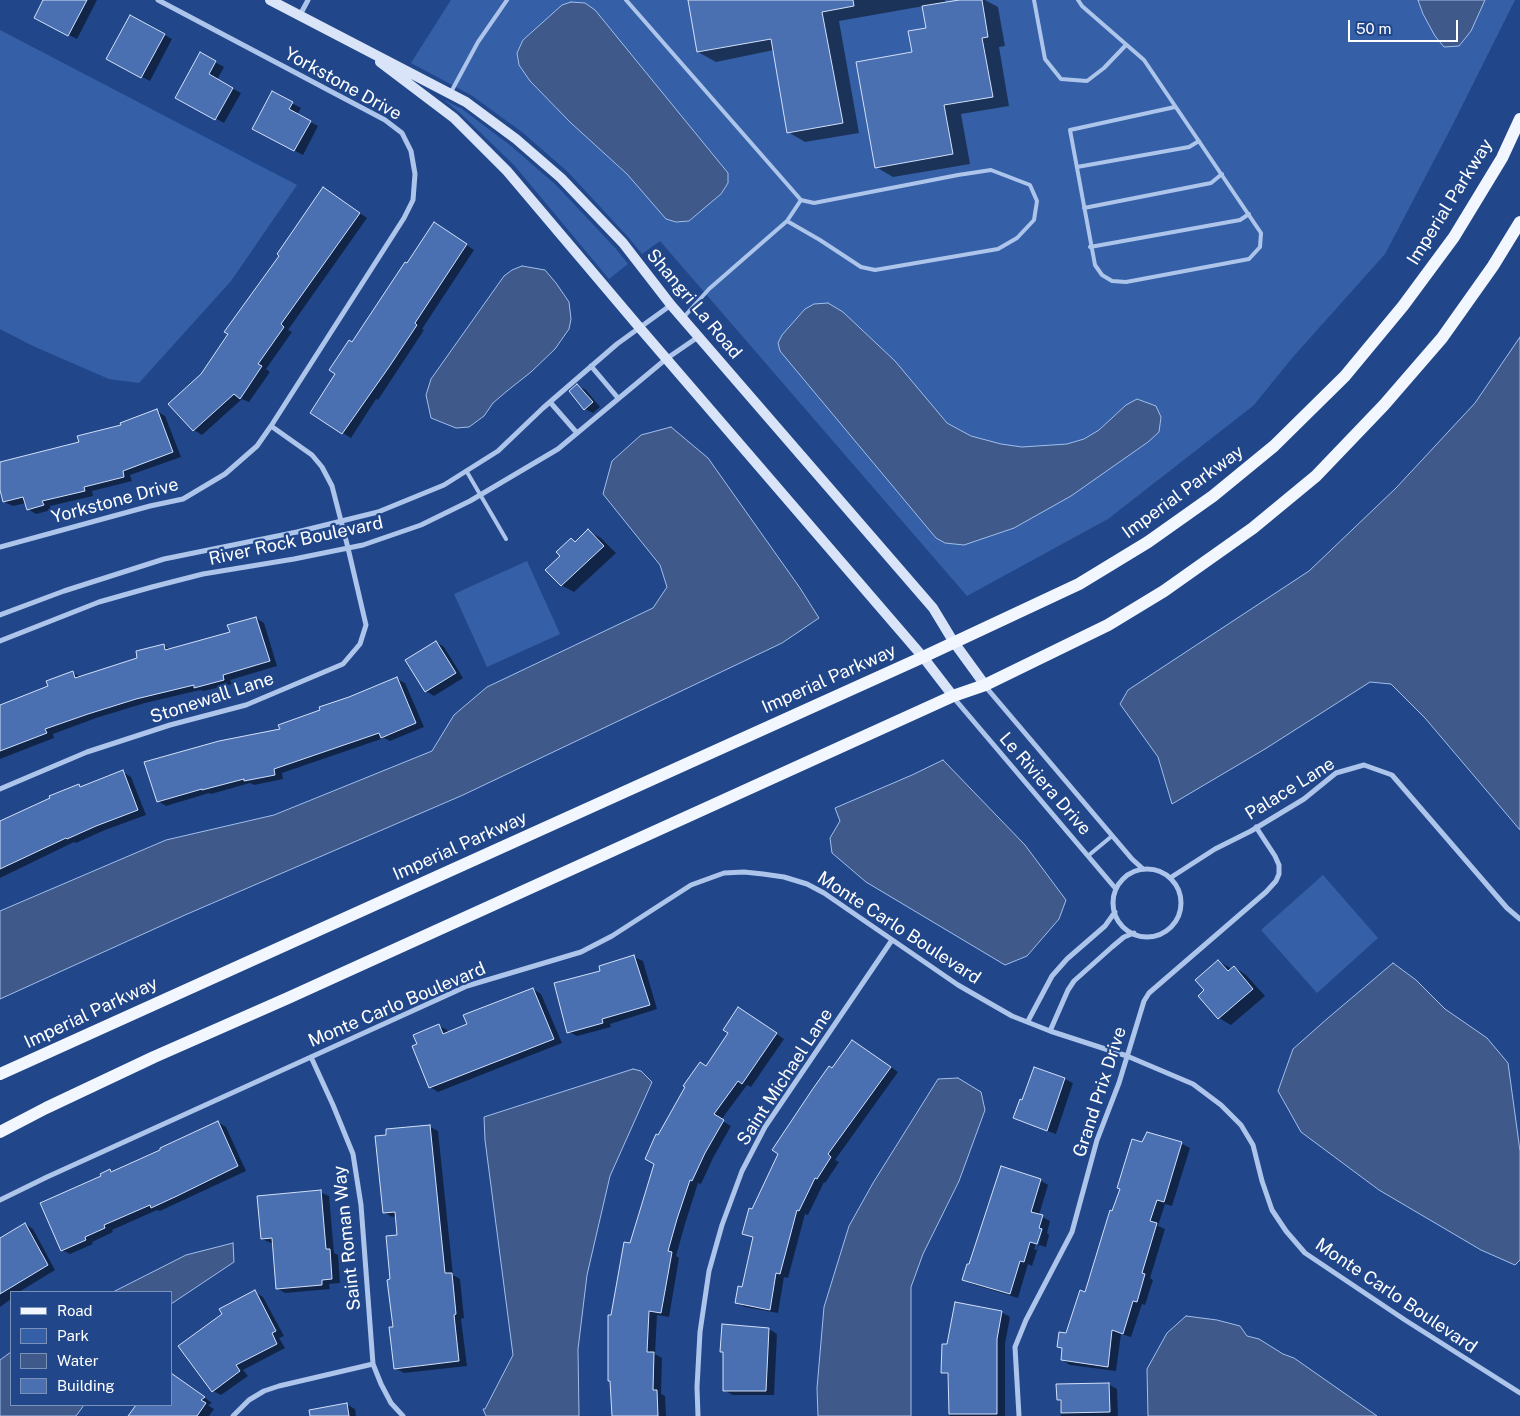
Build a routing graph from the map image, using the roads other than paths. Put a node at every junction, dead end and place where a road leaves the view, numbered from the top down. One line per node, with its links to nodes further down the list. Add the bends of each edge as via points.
1 (158, 0): 31 (street, Yorkstone Drive, via 385,120 402,133 411,151 415,174 413,200 404,218)
2 (270, 0): 8 (street, Shangri La Road)
3 (308, 0): 8 (street)
4 (507, 0): 11 (lane, via 479,41)
5 (626, 0): 17 (lane)
6 (1034, 0): 10 (lane, via 1045,59 1061,79 1087,81)
7 (1078, 0): 10 (lane)
8 (300, 15): 9 (street, Shangri La Road)
9 (357, 45): 11 (street, Shangri La Road); 25 (street, Shangri La Road, via 454,118 507,171)
10 (1126, 45): 12 (lane, via 1144,60)
11 (450, 94): 23 (street, Shangri La Road, via 516,139 562,178 623,243)
12 (1175, 107): 14 (lane); 15 (lane, via 1070,130)
13 (1520, 119): 41 (main road, Imperial Parkway, via 1502,158 1454,236 1403,306 1345,376 1274,446 1213,496 1148,542 1078,584)
14 (1198, 141): 15 (lane, via 1189,147); 16 (lane)
15 (1076, 167): 18 (lane)
16 (1222, 174): 18 (lane, via 1211,184); 19 (lane)
17 (801, 200): 20 (lane); 20 (lane, via 814,202 991,170 1030,185 1037,201 1034,220 1017,238 998,249 875,270 861,267)
18 (1084, 208): 22 (lane)
19 (1249, 214): 22 (lane, via 1240,220); 22 (lane, via 1261,233 1260,247 1249,259 1126,282 1112,281 1095,265)
20 (788, 221): 24 (lane, via 709,289)
21 (1520, 222): 43 (main road, via 1442,338 1384,406 1316,476 1253,528 1164,591 1108,625)
22 (1090, 247)
23 (671, 305): 24 (street, Shangri La Road); 25 (street, River Rock Boulevard)
24 (683, 318): 26 (street, Shangri La Road)
25 (638, 327): 27 (street, Shangri La Road); 28 (street, River Rock Boulevard)
26 (698, 336): 27 (street, River Rock Boulevard); 41 (street, Shangri La Road, via 933,608)
27 (666, 359): 29 (street, River Rock Boulevard); 42 (street, Shangri La Road)
28 (591, 366): 29 (street); 30 (street, River Rock Boulevard)
29 (618, 398): 32 (street, River Rock Boulevard)
30 (550, 402): 32 (street); 33 (street, River Rock Boulevard, via 498,451)
31 (271, 426): 35 (street, via 312,455 322,467 332,486); 37 (street, Yorkstone Drive, via 257,446 225,474 183,499)
32 (577, 433): 34 (street, River Rock Boulevard, via 558,449)
33 (466, 472): 34 (lane); 35 (street, River Rock Boulevard, via 444,485 378,512)
34 (481, 495): 36 (lane); 38 (street, River Rock Boulevard, via 421,525)
35 (342, 521): 38 (street); 39 (street, River Rock Boulevard, via 164,559)
36 (506, 540)
37 (0, 547)
38 (348, 548): 40 (street, River Rock Boulevard, via 203,574 99,602); 45 (street, Stonewall Lane, via 366,625 360,644 343,664 246,705 87,752)
39 (0, 615)
40 (0, 641)
41 (953, 641): 42 (main road, Imperial Parkway); 43 (street, Shangri La Road)
42 (923, 657): 44 (street, Shangri La Road); 60 (main road, Imperial Parkway)
43 (985, 685): 44 (main road); 47 (street, Le Riviera Drive)
44 (953, 696): 48 (street, Le Riviera Drive); 61 (main road, via 154,1057)
45 (0, 789)
46 (1256, 827): 50 (street, Palace Lane); 53 (street, Palace Lane, via 1304,799 1336,773 1364,765 1385,772 1392,775); 58 (street, Grand Prix Drive, via 1279,865 1276,881 1149,993)
47 (1112, 836): 48 (lane); 49 (street, Le Riviera Drive)
48 (1088, 855): 51 (street, Le Riviera Drive)
49 (1143, 869): 50 (street, Le Riviera Drive, via 1162,872); 51 (street, via 1132,872)
50 (1170, 878): 54 (street, via 1180,896 1178,917 1172,926 1154,936)
51 (1116, 889): 52 (street)
52 (1115, 912): 54 (street, via 1125,928); 56 (street, via 1105,926 1052,976)
53 (1520, 919)
54 (1134, 933): 57 (street, via 1124,937 1074,981)
55 (892, 940): 56 (street, Monte Carlo Boulevard, via 958,985 1012,1016); 59 (street, Monte Carlo Boulevard, via 807,884 763,874 724,873 691,885 581,952 467,986); 67 (street, Saint Michael Lane, via 765,1127 742,1171 709,1271 700,1332)
56 (1028, 1021): 57 (street, Monte Carlo Boulevard)
57 (1050, 1031): 58 (street, Monte Carlo Boulevard)
58 (1127, 1056): 64 (street, Monte Carlo Boulevard, via 1193,1084 1241,1124 1253,1145 1272,1210 1305,1253); 68 (street, Grand Prix Drive, via 1097,1140 1072,1232 1014,1347)
59 (311, 1057): 62 (street, Monte Carlo Boulevard); 63 (street, Saint Roman Way, via 353,1154 361,1205)
60 (0, 1074)
61 (0, 1132)
62 (0, 1200)
63 (373, 1364): 65 (street, via 264,1391); 66 (street, Saint Roman Way, via 391,1402)
64 (1520, 1393)
65 (233, 1416)
66 (402, 1416)
67 (698, 1416)
68 (1019, 1416)

